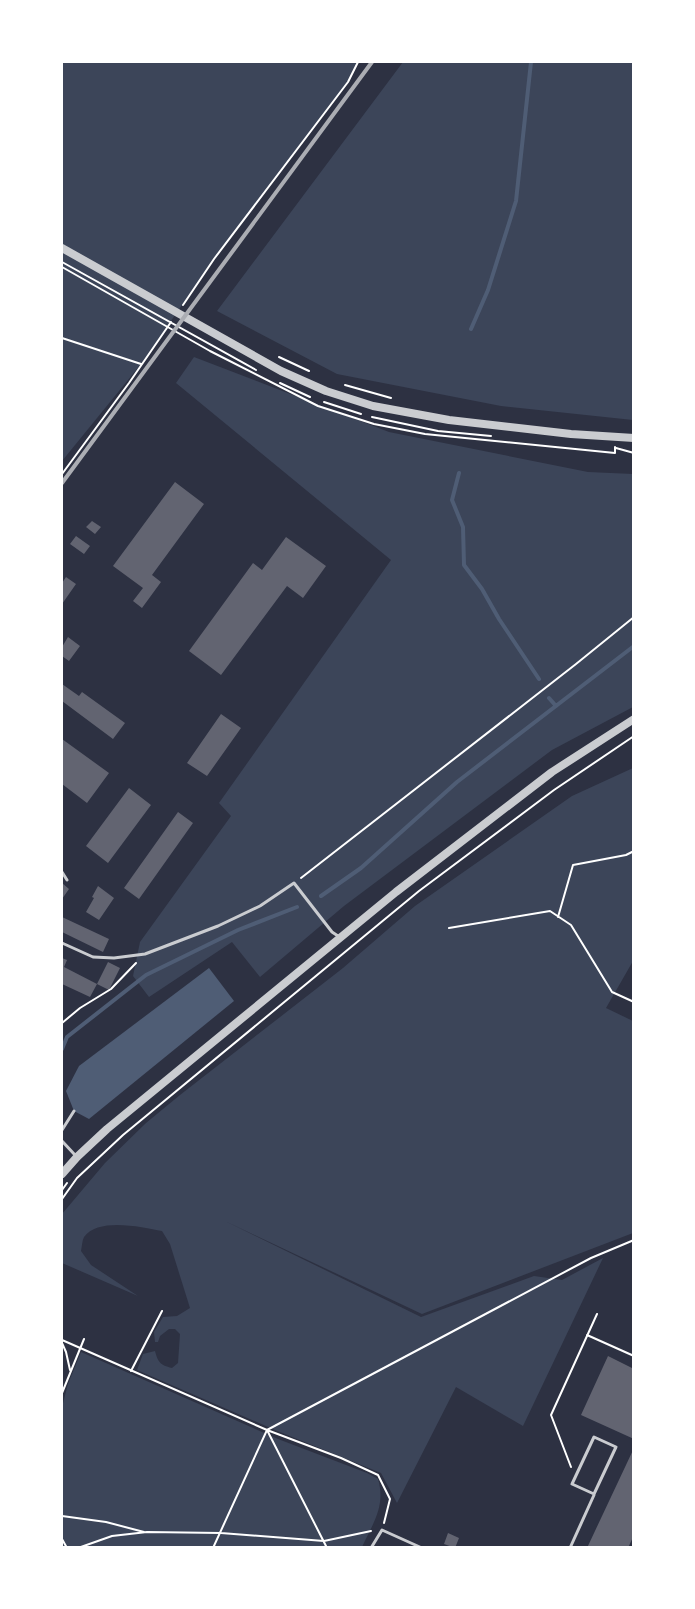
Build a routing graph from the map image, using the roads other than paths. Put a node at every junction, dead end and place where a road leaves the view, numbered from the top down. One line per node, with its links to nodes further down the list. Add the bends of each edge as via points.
1 (62, 248): 2 (street, via 281,371 326,391 373,406 449,420)
2 (633, 438)
3 (633, 719): 6 (street, via 552,772)
4 (62, 872): 5 (lane)
5 (67, 880)
6 (339, 937): 7 (lane, via 294,883 218,926 145,954 93,957); 11 (street)
7 (62, 943)
8 (74, 1112): 9 (lane)
9 (62, 1130)
10 (62, 1141): 11 (lane)
11 (77, 1157): 12 (street)
12 (62, 1174)
13 (594, 1494): 13 (lane, via 616,1447 594,1437 572,1484); 16 (lane)
14 (371, 1548): 15 (lane, via 382,1530)
15 (422, 1548)
16 (570, 1548)

